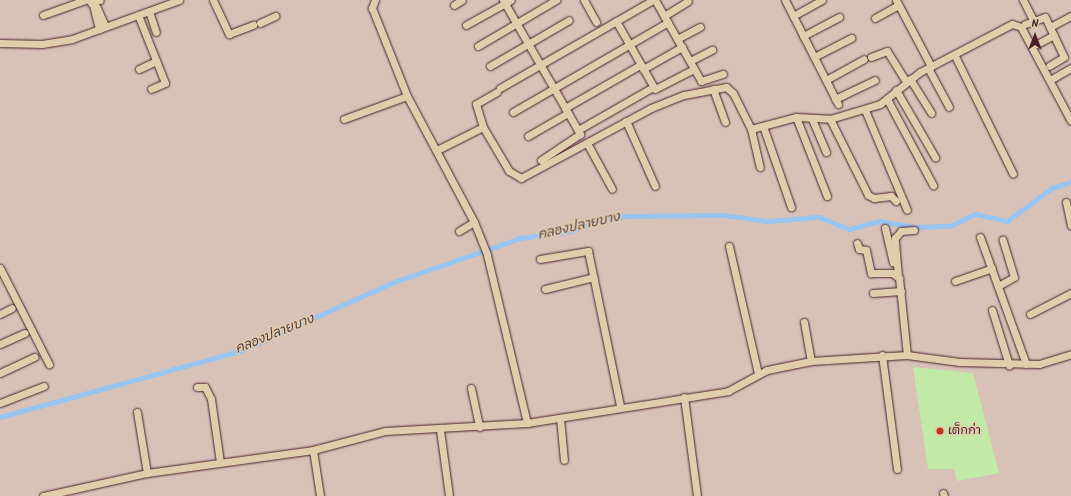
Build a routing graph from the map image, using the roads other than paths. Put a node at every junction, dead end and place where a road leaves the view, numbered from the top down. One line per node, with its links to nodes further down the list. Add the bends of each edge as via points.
1 (100, 0): 14 (street)
2 (179, 0): 17 (street)
3 (213, 0): 33 (street, via 228,33)
4 (375, 0): 72 (street, via 372,8)
5 (462, 0): 16 (street)
6 (556, 0): 31 (street)
7 (584, 0): 29 (street)
8 (654, 0): 25 (street); 28 (street)
9 (785, 0): 21 (street)
10 (822, 0): 21 (street)
11 (1023, 0): 27 (street)
12 (506, 1): 31 (street); 34 (street)
13 (688, 1): 25 (street)
14 (90, 2): 18 (street); 35 (street)
15 (897, 3): 24 (street); 58 (street)
16 (454, 5)
17 (149, 11): 19 (street); 38 (street)
18 (43, 15)
19 (138, 15): 35 (street); 52 (street)
20 (275, 16): 30 (street)
21 (793, 16): 40 (street)
22 (1071, 16): 37 (street)
23 (839, 17): 40 (street)
24 (875, 18)
25 (666, 19): 42 (street); 45 (street)
26 (570, 20): 44 (street)
27 (1033, 20): 32 (street); 37 (street, via 1043,15)
28 (616, 21): 45 (street); 54 (street)
29 (596, 22)
30 (260, 23)
31 (517, 23): 44 (street); 47 (street)
32 (1025, 24)
33 (253, 25)
34 (466, 25)
35 (102, 27): 43 (street, via 55,43)
36 (700, 27): 42 (street)
37 (1050, 27): 39 (street)
38 (156, 32)
39 (1054, 35): 46 (street); 56 (street, via 1064,57)
40 (803, 36): 51 (street)
41 (851, 38): 51 (street)
42 (677, 39): 48 (street)
43 (0, 42)
44 (528, 44): 54 (street); 55 (street)
45 (629, 44): 57 (street); 68 (street)
46 (1037, 44)
47 (478, 46)
48 (682, 47): 53 (street); 57 (street)
49 (712, 50): 53 (street)
50 (955, 56): 58 (street); 66 (street, via 1004,26 1015,24 1020,27); 97 (street)
51 (814, 57): 63 (street)
52 (156, 62): 60 (street); 70 (street, via 165,83)
53 (690, 62): 61 (street)
54 (540, 64): 68 (street); 87 (street, via 476,104)
55 (490, 66)
56 (1049, 66)
57 (642, 67): 67 (street); 76 (street)
58 (930, 67): 65 (street); 74 (street)
59 (1071, 68): 66 (street)
60 (139, 69)
61 (694, 69): 62 (street, via 704,82); 67 (street, via 659,89)
62 (722, 74)
63 (826, 80): 64 (street, via 837,102); 65 (street, via 867,58 887,51)
64 (875, 80)
65 (908, 80): 71 (street); 78 (street)
66 (1050, 80): 84 (street)
67 (653, 87): 89 (street)
68 (554, 88): 76 (street); 77 (street)
69 (713, 89): 83 (street, via 669,101); 85 (street); 88 (street, via 730,88)
70 (151, 90)
71 (896, 90): 73 (street); 94 (street)
72 (407, 96): 80 (street); 92 (street)
73 (887, 99): 75 (street); 98 (street)
74 (948, 107)
75 (865, 110): 82 (street); 105 (street)
76 (566, 111): 89 (street); 90 (street)
77 (513, 112)
78 (931, 113)
79 (796, 117): 81 (street); 86 (street); 101 (street)
80 (344, 119)
81 (812, 119): 82 (street); 93 (street)
82 (830, 120): 102 (street, via 868,195 874,198 891,196)
83 (626, 121): 91 (street); 99 (street)
84 (1071, 121)
85 (725, 122)
86 (763, 126): 88 (street); 104 (street)
87 (484, 127): 91 (street, via 509,171 518,178); 92 (street)
88 (751, 129): 96 (street)
89 (578, 130): 95 (street, via 579,138)
90 (528, 136)
91 (587, 143): 100 (street)
92 (437, 150): 106 (street)
93 (826, 152)
94 (935, 157)
95 (541, 160)
96 (760, 167)
97 (1013, 174)
98 (933, 185)
99 (655, 186)
100 (612, 190)
101 (827, 196)
102 (896, 201)
103 (1066, 202): 107 (street)
104 (791, 207)
105 (907, 210)
106 (474, 222): 109 (street); 151 (street, via 487,255)
107 (1071, 226)
108 (885, 228): 118 (street)
109 (459, 230)
110 (914, 230): 118 (street, via 901,231 895,238)
111 (980, 237): 117 (street)
112 (1003, 240): 121 (street, via 1014,277)
113 (857, 243): 118 (street, via 859,249 866,250 872,273)
114 (729, 246): 142 (street)
115 (540, 259): 119 (street, via 587,250)
116 (0, 268): 138 (street)
117 (992, 268): 120 (street); 121 (street)
118 (896, 275): 123 (street)
119 (594, 277): 122 (street); 148 (street)
120 (955, 281)
121 (998, 286): 139 (street)
122 (545, 289)
123 (901, 291): 124 (street); 134 (street)
124 (873, 293)
125 (1071, 293): 129 (street)
126 (12, 308): 128 (street)
127 (992, 310): 140 (street)
128 (0, 314)
129 (1030, 314)
130 (804, 322): 137 (street)
131 (25, 333): 132 (street)
132 (0, 344)
133 (882, 355): 134 (street); 137 (street); 157 (street)
134 (907, 355): 140 (street)
135 (35, 357): 141 (street)
136 (1070, 357): 139 (street, via 1055,362)
137 (811, 361): 142 (street)
138 (50, 364)
139 (1026, 364): 140 (street)
140 (1009, 365)
141 (0, 373)
142 (758, 374): 146 (street, via 732,390)
143 (44, 386): 147 (street)
144 (198, 387): 156 (street, via 205,387 211,399)
145 (470, 388): 152 (street)
146 (684, 398): 148 (street); 162 (street)
147 (0, 403)
148 (620, 406): 150 (street)
149 (137, 412): 158 (street)
150 (560, 418): 151 (street); 155 (street)
151 (527, 423): 152 (street)
152 (479, 427): 153 (street)
153 (440, 430): 154 (street, via 385,432); 161 (street)
154 (313, 450): 156 (street); 160 (street)
155 (564, 460)
156 (220, 462): 158 (street)
157 (897, 470)
158 (147, 473): 159 (street)
159 (43, 496)
160 (320, 496)
161 (449, 496)
162 (697, 496)

